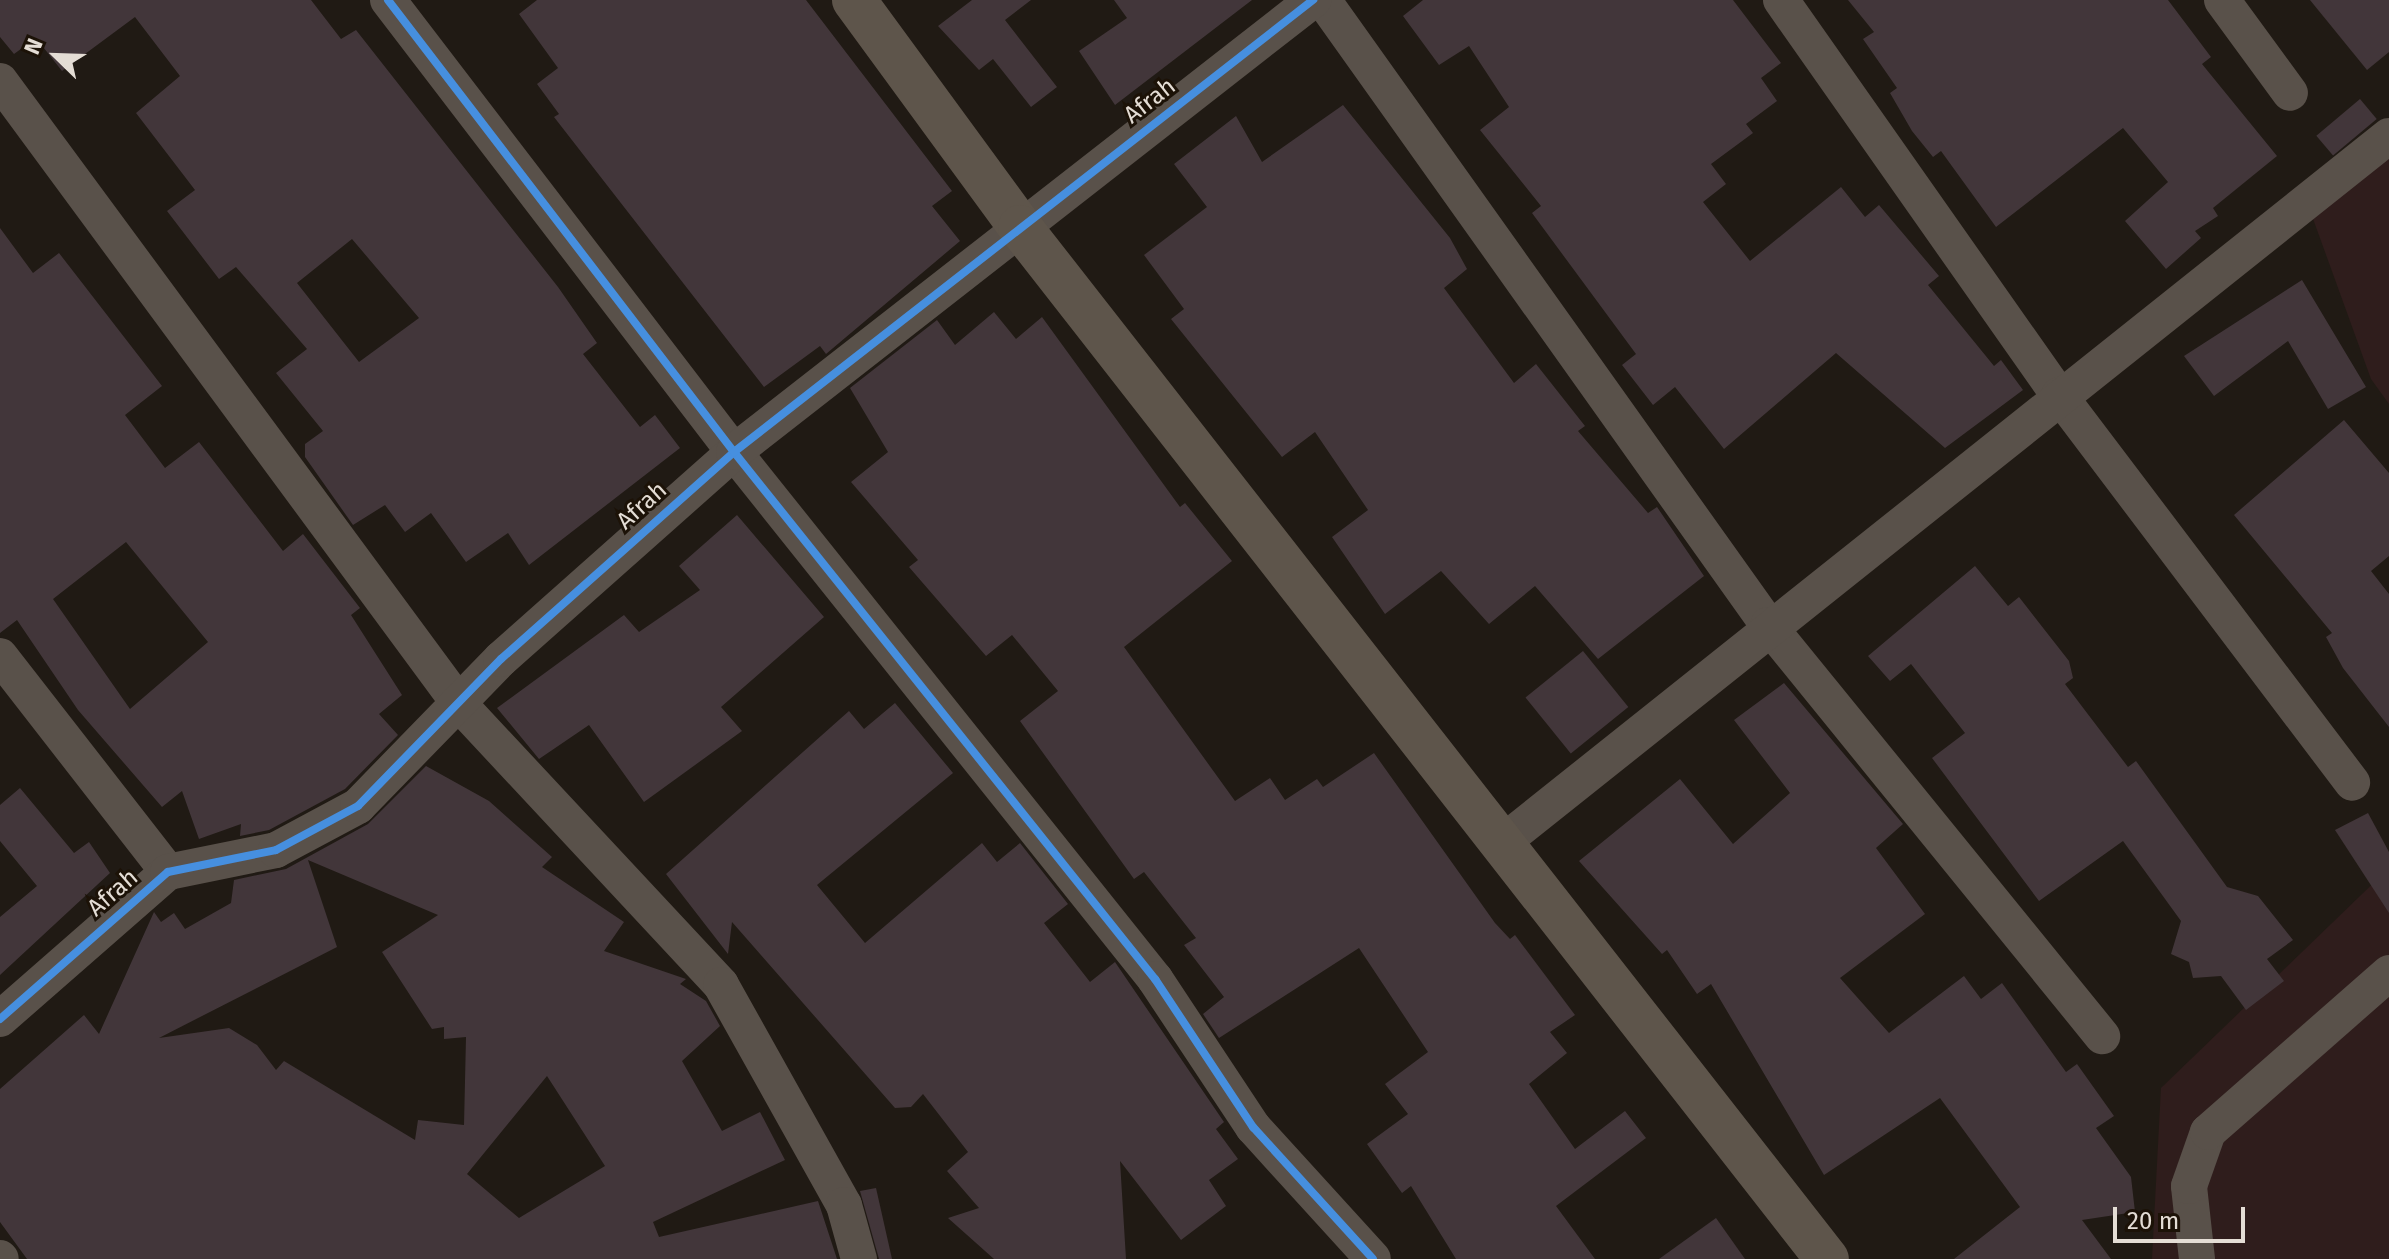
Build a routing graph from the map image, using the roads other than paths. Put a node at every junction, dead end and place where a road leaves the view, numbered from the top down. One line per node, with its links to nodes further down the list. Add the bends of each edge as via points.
1 (388, 0): 12 (street)
2 (854, 0): 10 (main road)
3 (1313, 0): 10 (street, Afrah)
4 (1323, 0): 13 (street)
5 (1781, 0): 11 (street)
6 (2222, 0): 8 (street)
7 (0, 81): 15 (street)
8 (2290, 93)
9 (2389, 136): 11 (street)
10 (1020, 227): 12 (street, Afrah); 17 (main road)
11 (2059, 395): 13 (street); 16 (street)
12 (734, 452): 15 (street, Afrah, via 501,659); 23 (street, via 1155,979 1253,1127)
13 (1768, 625): 17 (street); 21 (street)
14 (0, 656): 18 (street)
15 (461, 706): 18 (street, Afrah, via 358,806 317,831 276,850); 22 (street, via 721,985 844,1205)
16 (2352, 783)
17 (1503, 842): 24 (main road)
18 (168, 872): 20 (street, Afrah)
19 (2389, 973): 25 (street, via 2208,1132 2189,1186)
20 (0, 1019)
21 (2102, 1036)
22 (859, 1259)
23 (1373, 1259)
24 (1827, 1259)
25 (2197, 1259)

